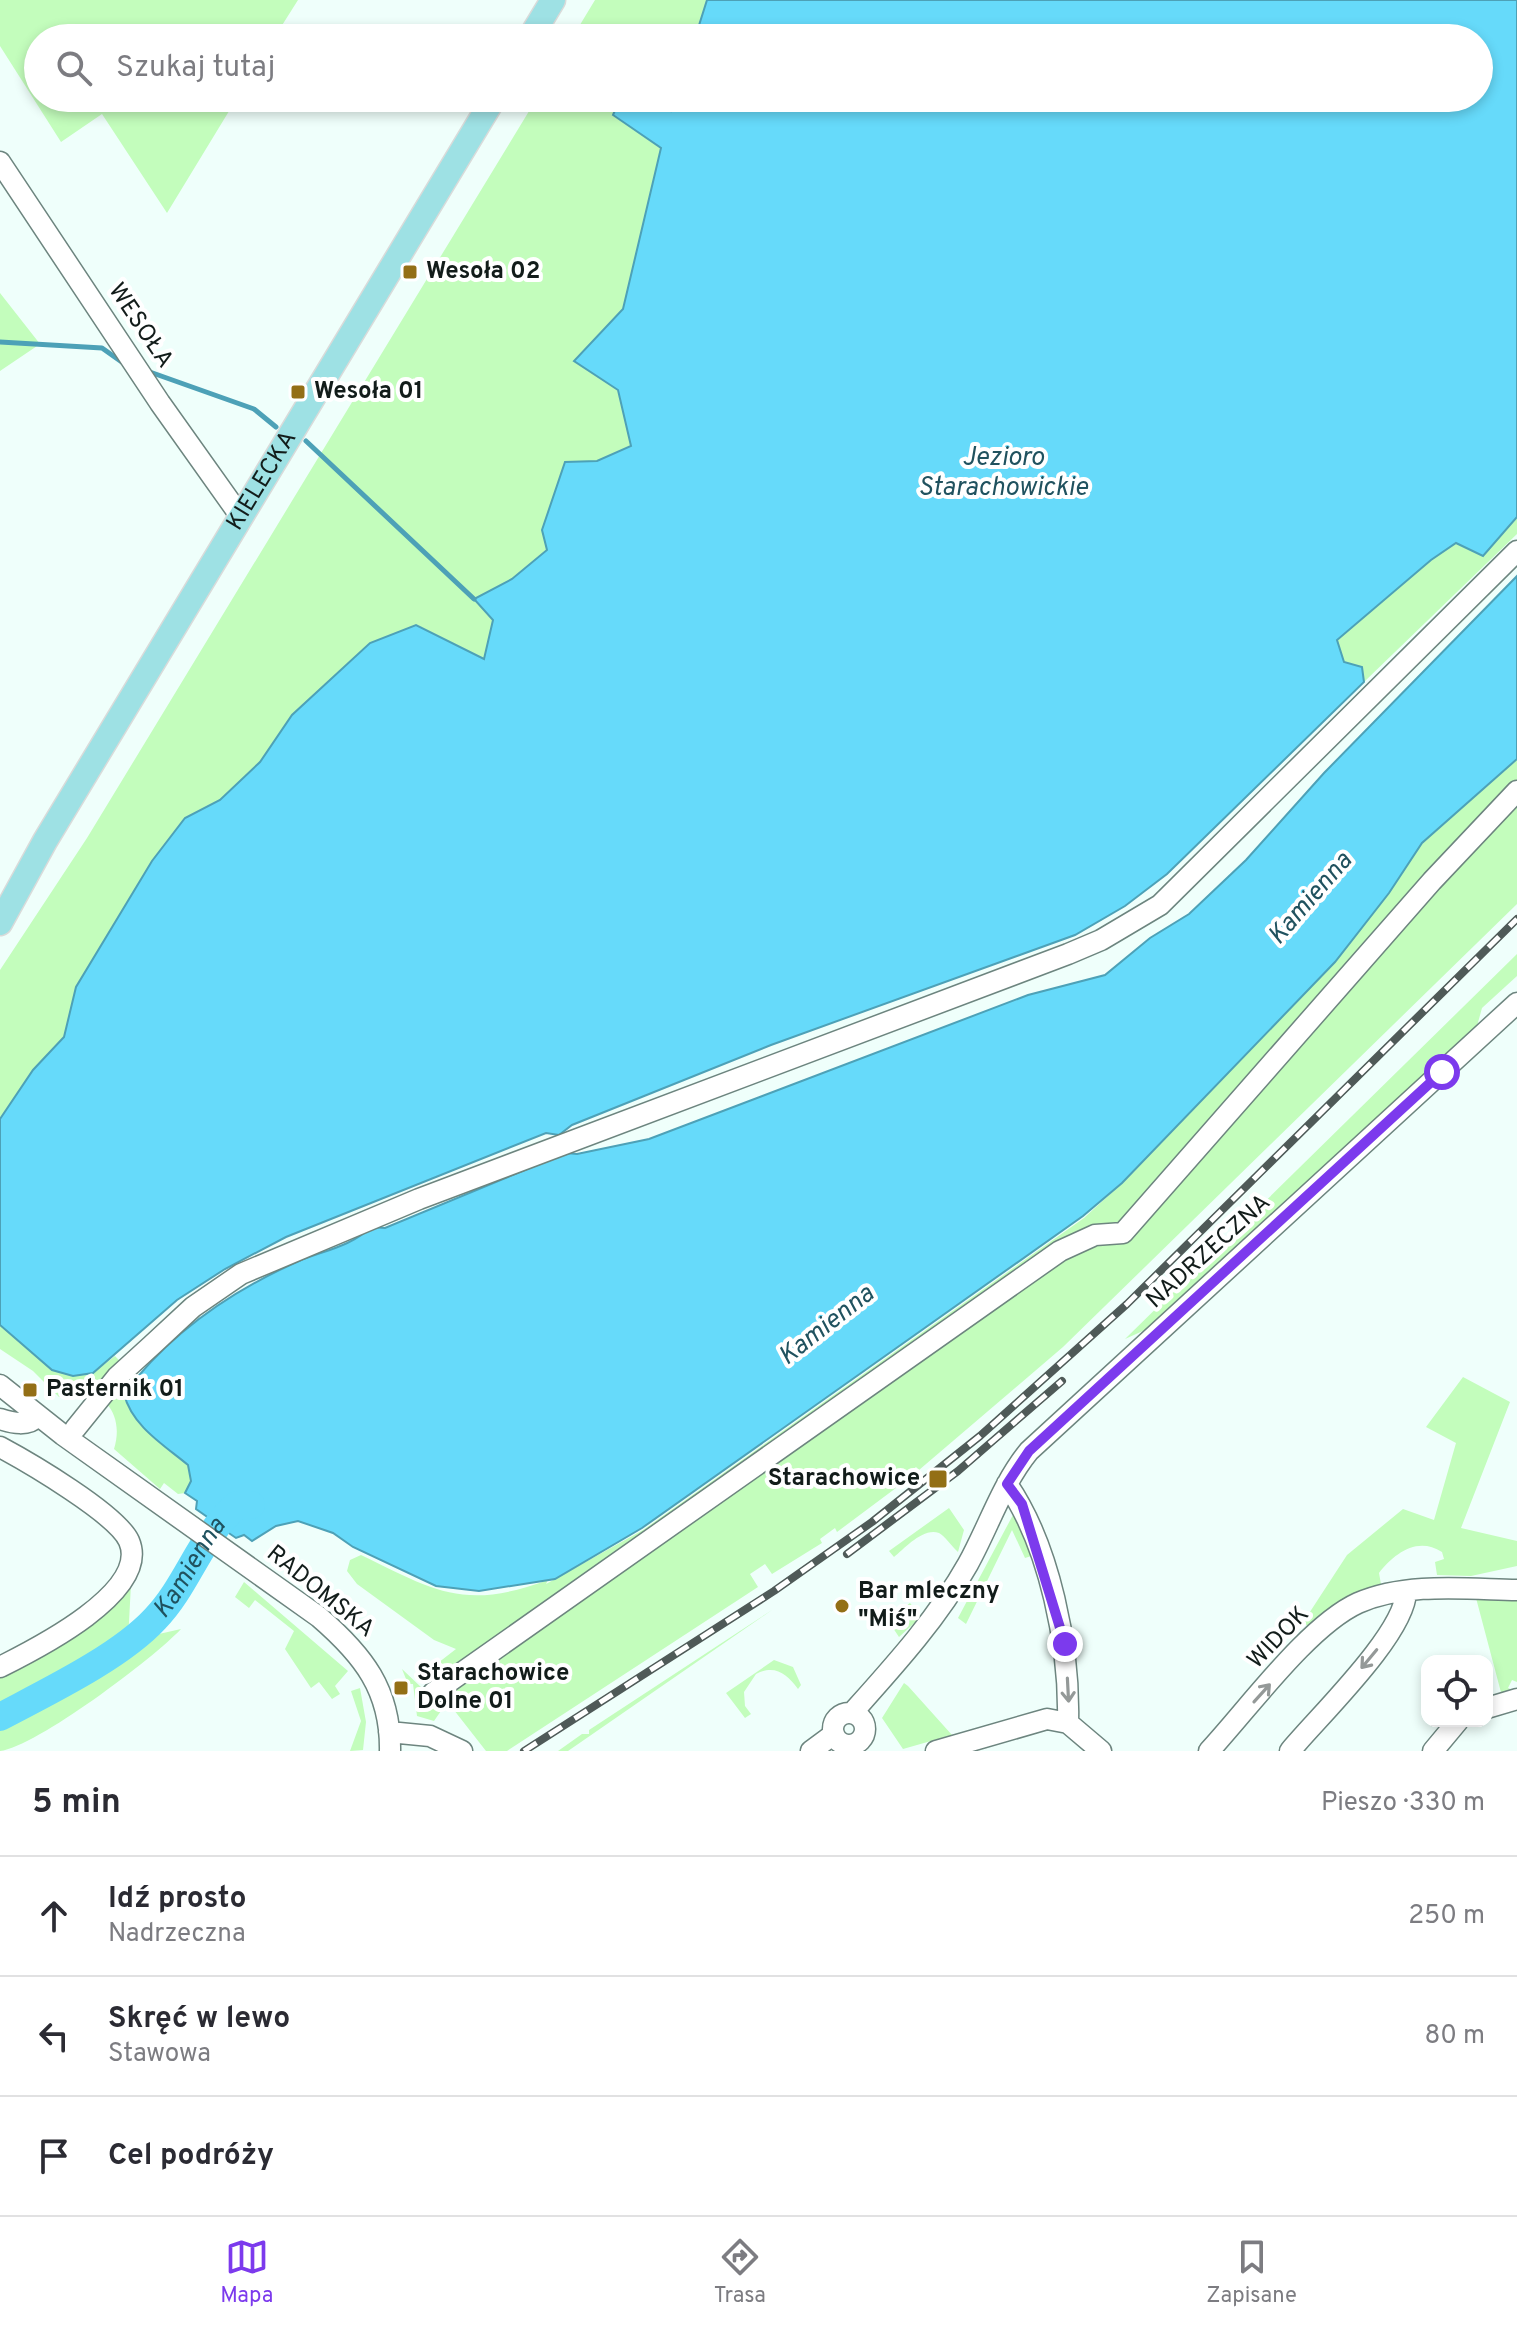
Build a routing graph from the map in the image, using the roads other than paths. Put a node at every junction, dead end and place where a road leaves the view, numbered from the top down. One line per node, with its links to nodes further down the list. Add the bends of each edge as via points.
1 (553, 0): 2 (main road)
2 (538, 24)
3 (486, 112): 5 (main road, KIELECKA)
4 (0, 162): 5 (street, WESOŁA)
5 (241, 517): 8 (main road, KIELECKA)
6 (1517, 551): 15 (street, via 1160,905 1068,954 419,1199 241,1274 193,1307 117,1377)
7 (1517, 791): 21 (street, via 1123,1233 1095,1235 1060,1251)
8 (33, 864): 9 (main road, KIELECKA); 10 (main road, KIELECKA)
9 (0, 916)
10 (0, 923)
11 (1517, 1003): 17 (street, NADRZECZNA, via 1029,1451)
12 (4, 1389): 13 (street)
13 (38, 1416): 14 (street, via 19,1423); 27 (street, RADOMSKA, via 319,1617 354,1649 379,1686)
14 (0, 1419)
15 (75, 1429)
16 (0, 1447): 20 (street, via 102,1513 124,1534 131,1550 127,1571 82,1621)
17 (1007, 1484): 24 (street, NADRZECZNA, via 947,1613); 25 (street, one-way to 25, via 1022,1504 1065,1644)
18 (1517, 1590): 19 (street, WIDOK)
19 (1406, 1592): 34 (street, WIDOK, one-way to 19, via 1332,1619 1359,1603); 35 (street, one-way to 35, via 1400,1614 1378,1649)
20 (0, 1667)
21 (433, 1693)
22 (1517, 1699): 23 (street)
23 (1493, 1706)
24 (857, 1717): 28 (street, via 865,1730); 28 (street, NADRZECZNA, via 836,1720)
25 (1068, 1723): 32 (street, via 1047,1719); 33 (street)
26 (1453, 1727): 36 (street)
27 (389, 1742): 29 (street); 30 (street, via 430,1736)
28 (849, 1745): 31 (street)
29 (378, 1751)
30 (462, 1751)
31 (811, 1751)
32 (936, 1751)
33 (1101, 1751)
34 (1209, 1751)
35 (1290, 1751)
36 (1433, 1751)

